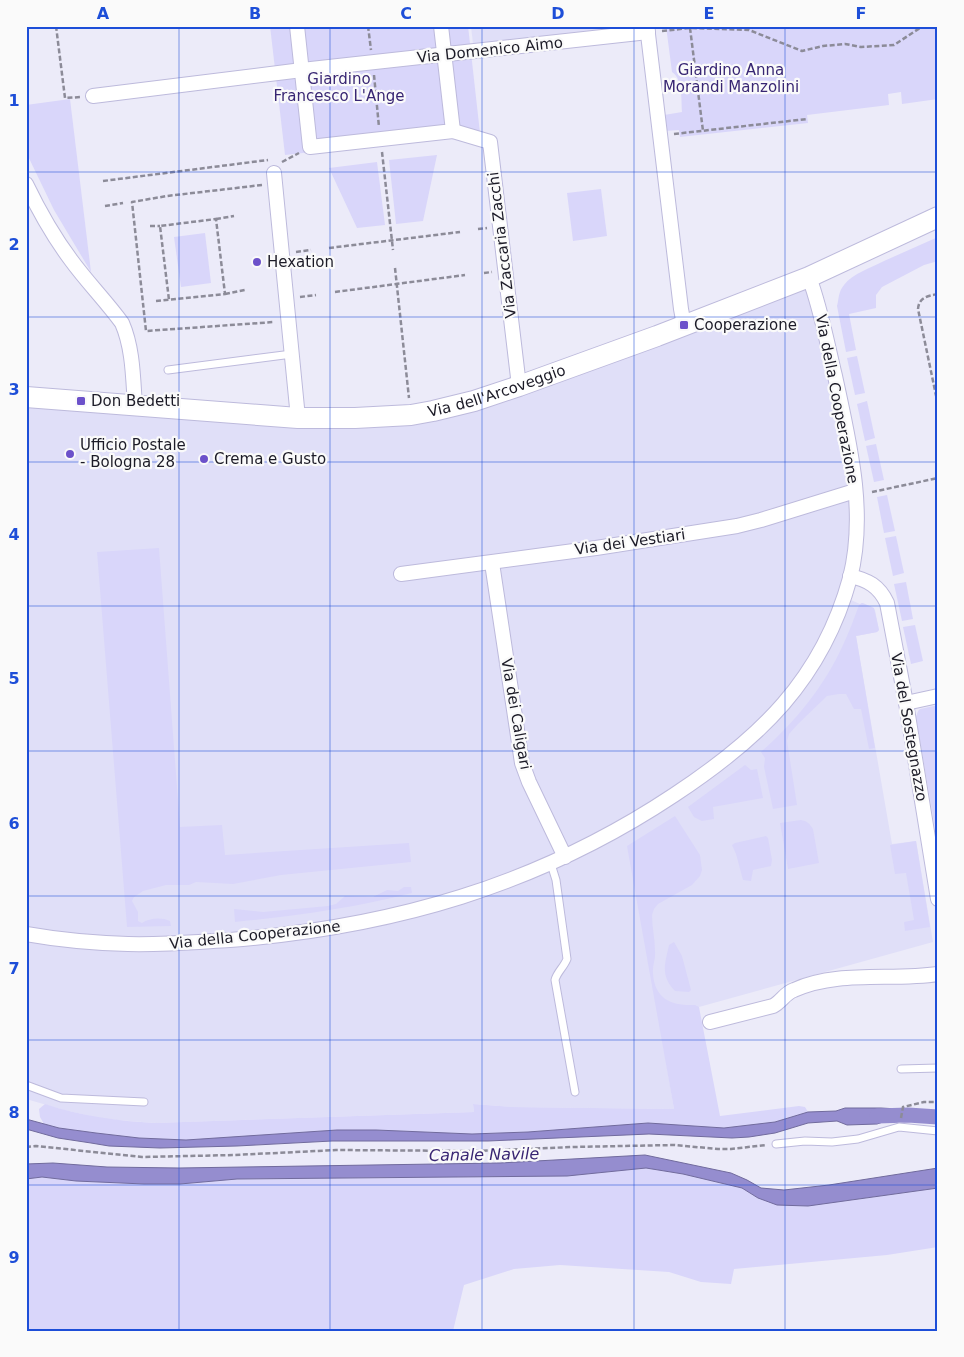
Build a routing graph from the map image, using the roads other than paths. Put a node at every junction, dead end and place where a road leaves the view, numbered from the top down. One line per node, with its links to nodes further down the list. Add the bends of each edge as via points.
1 (297, 26): 5 (street)
2 (441, 26): 4 (street)
3 (648, 29): 4 (street, Via Domenico Aimo); 12 (street)
4 (444, 55): 5 (street, Via Domenico Aimo); 7 (street)
5 (302, 70): 6 (street, Via Domenico Aimo); 7 (street, via 310,147)
6 (93, 96)
7 (453, 131): 15 (street, Via Zaccaria Zacchi, via 490,142)
8 (273, 170): 13 (street)
9 (26, 184): 17 (street, via 59,244 122,323 130,349)
10 (938, 218): 11 (street, Via dell'Arcoveggio)
11 (809, 277): 12 (street, Via dell'Arcoveggio); 19 (street, Via della Cooperazione, via 822,316 839,394)
12 (684, 325): 15 (street, Via dell'Arcoveggio)
13 (292, 354): 14 (lane); 18 (street)
14 (168, 370)
15 (519, 386): 18 (street, Via dell'Arcoveggio, via 474,401 411,415)
16 (26, 397): 17 (street, Via dell'Arcoveggio)
17 (135, 406): 18 (street, Via dell'Arcoveggio)
18 (298, 418)
19 (855, 491): 20 (street, Via dei Vestiari, via 737,526); 22 (street, Via della Cooperazione, via 856,529)
20 (492, 562): 21 (street, Via dei Vestiari); 25 (street, Via dei Caligari, via 522,763)
21 (401, 574)
22 (850, 576): 24 (street, Via del Sostegnazzo, via 869,582 884,596); 25 (street, Via della Cooperazione, via 840,609 817,657 791,696 766,724 680,791 621,828)
23 (938, 696): 24 (street)
24 (906, 703): 27 (street, Via del Sostegnazzo)
25 (565, 857): 26 (street, Via della Cooperazione)
26 (550, 864): 28 (street, Via della Cooperazione, via 493,887 426,908 320,930 139,944 75,941); 34 (lane, via 556,880 567,959 556,980)
27 (938, 899)
28 (26, 934)
29 (938, 974): 30 (street, via 821,980 793,990 773,1006)
30 (710, 1022)
31 (938, 1068): 32 (lane)
32 (901, 1069)
33 (26, 1085): 35 (lane, via 61,1098)
34 (575, 1092)
35 (144, 1102)
36 (938, 1131): 37 (lane, via 898,1127 858,1139)
37 (776, 1144)

